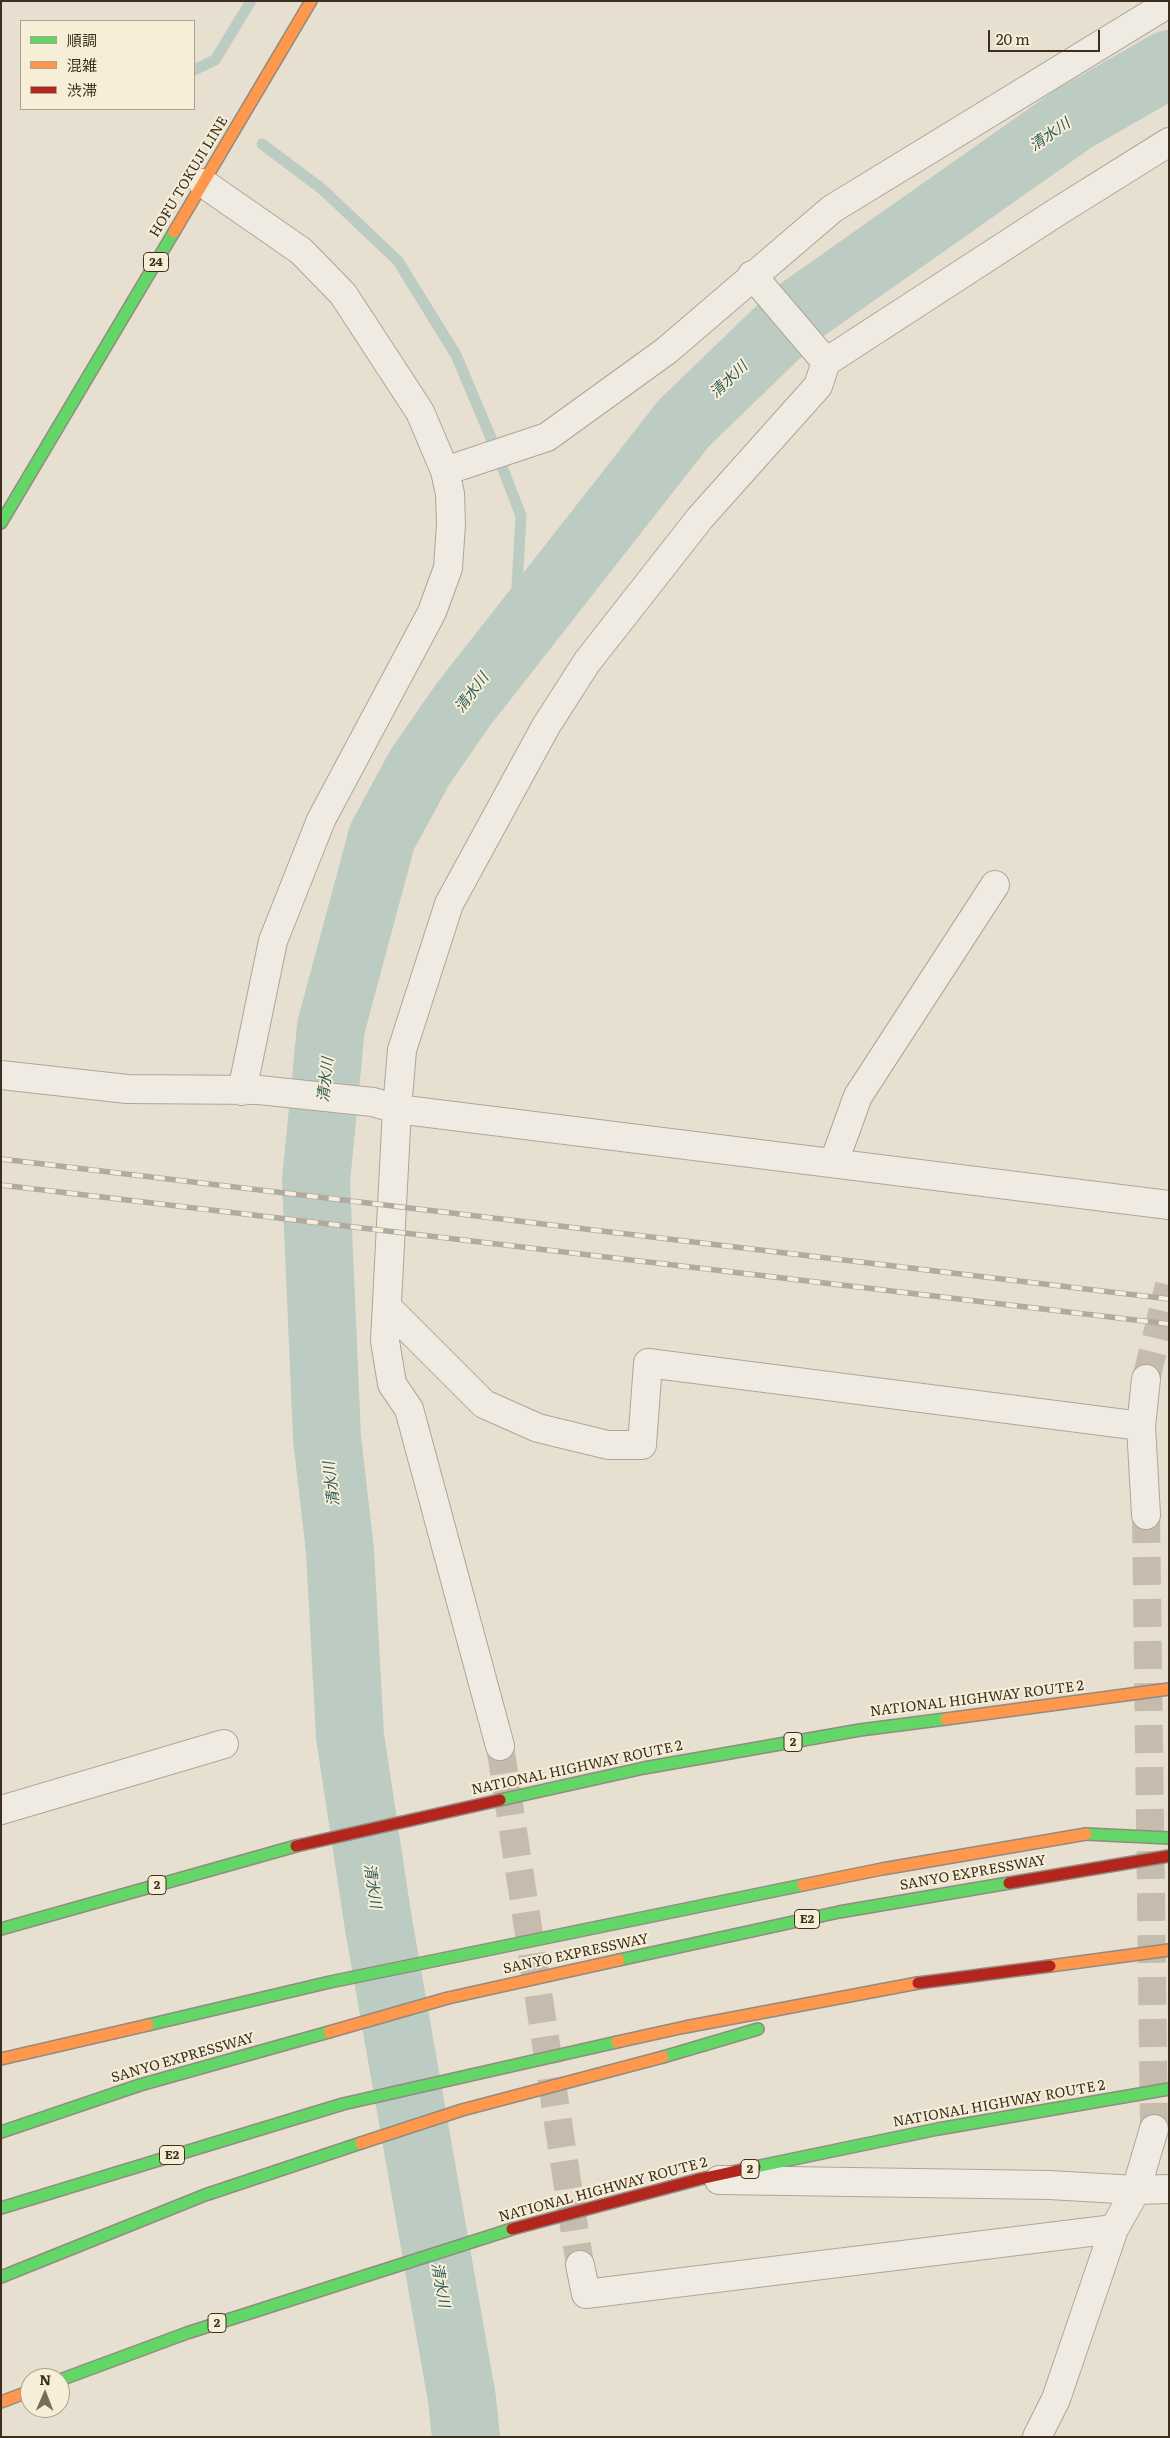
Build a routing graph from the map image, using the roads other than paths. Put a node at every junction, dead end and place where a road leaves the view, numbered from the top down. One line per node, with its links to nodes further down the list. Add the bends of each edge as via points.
1 (311, 1): 4 (main road, HOFU TOKUJI LINE / 24)
2 (1169, 3): 5 (street, via 832,209)
3 (1169, 142): 6 (street)
4 (203, 183): 7 (street, via 301,251 343,294 420,412); 8 (main road, HOFU TOKUJI LINE / 24)
5 (752, 275): 6 (street); 7 (street, via 666,351 547,437)
6 (826, 362): 12 (street, via 818,386 700,518 587,662 546,726 449,904)
7 (446, 471): 11 (street, via 451,514 448,568 432,612 321,820 274,941)
8 (1, 523)
9 (995, 885): 13 (street, via 858,1096)
10 (1, 1075): 11 (street, via 127,1089)
11 (251, 1090): 12 (street)
12 (385, 1106): 13 (street); 15 (street)
13 (834, 1162): 14 (street)
14 (1169, 1205)
15 (387, 1307): 17 (street, via 484,1404 538,1428 608,1445 642,1445 648,1363); 21 (street, via 385,1341 392,1384 409,1409)
16 (1146, 1379): 17 (street)
17 (1141, 1426): 18 (street)
18 (1146, 1515)
19 (1169, 1689): 25 (main road, NATIONAL HIGHWAY ROUTE 2 / 2, via 860,1730 644,1768 312,1842)
20 (224, 1744): 22 (street)
21 (500, 1746)
22 (1, 1810)
23 (1169, 1838): 30 (main road, via 1092,1833 882,1869 330,1982)
24 (1169, 1856): 33 (main road, SANYO EXPRESSWAY / E2, via 839,1912 448,1998 140,2084)
25 (1, 1929)
26 (1169, 1950): 27 (main road, E2)
27 (913, 1984): 28 (main road); 37 (main road, E2, via 685,2027 343,2104)
28 (792, 2020)
29 (773, 2025): 40 (main road, via 462,2110 205,2195)
30 (1, 2059)
31 (1169, 2089): 34 (main road, NATIONAL HIGHWAY ROUTE 2 / 2, via 938,2129)
32 (1154, 2129): 36 (street)
33 (1, 2132)
34 (700, 2179): 36 (street, via 1050,2185); 41 (main road, NATIONAL HIGHWAY ROUTE 2 / 2, via 483,2237 187,2333)
35 (1169, 2189): 36 (street)
36 (1136, 2190): 38 (street)
37 (1, 2208)
38 (1114, 2229): 39 (street, via 586,2294); 44 (street, via 1056,2399)
39 (580, 2265)
40 (1, 2277)
41 (70, 2376)
42 (20, 2395): 43 (main road)
43 (1, 2402)
44 (1038, 2437)

